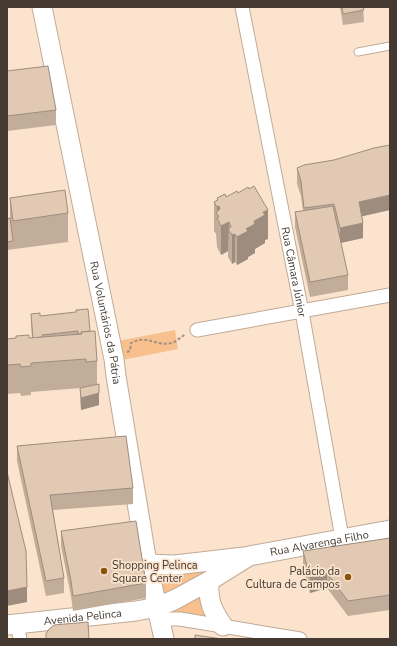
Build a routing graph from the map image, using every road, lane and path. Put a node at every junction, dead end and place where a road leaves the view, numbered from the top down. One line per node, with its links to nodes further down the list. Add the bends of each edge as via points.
1 (42, 7): 8 (main road, Rua Voluntários da Pátria)
2 (242, 7): 6 (street, Rua Câmara Júnior)
3 (390, 46): 4 (lane)
4 (358, 52)
5 (390, 296): 6 (street)
6 (302, 312): 7 (street); 10 (street, Rua Câmara Júnior)
7 (197, 330): 8 (path, via 166,344 139,339 131,343 130,351)
8 (114, 359): 12 (main road, Rua Voluntários da Pátria)
9 (390, 530): 10 (main road, Rua Alvarenga Filho)
10 (342, 538): 11 (main road, Rua Alvarenga Filho)
11 (249, 556): 12 (main road, Rua Alvarenga Filho, via 175,565); 13 (main road, Rua Alvarenga Filho)
12 (148, 564): 14 (main road, Rua Voluntários da Pátria)
13 (209, 581): 14 (main road, Rua Alvarenga Filho, via 176,599); 15 (main road, via 208,595 211,606)
14 (159, 613): 15 (street, Avenida Pelinca); 16 (main road, Avenida Pelinca, via 136,611); 17 (main road, Rua Voluntários da Pátria)
15 (223, 626): 18 (street, Avenida Pelinca)
16 (14, 629)
17 (164, 639)
18 (300, 639)

